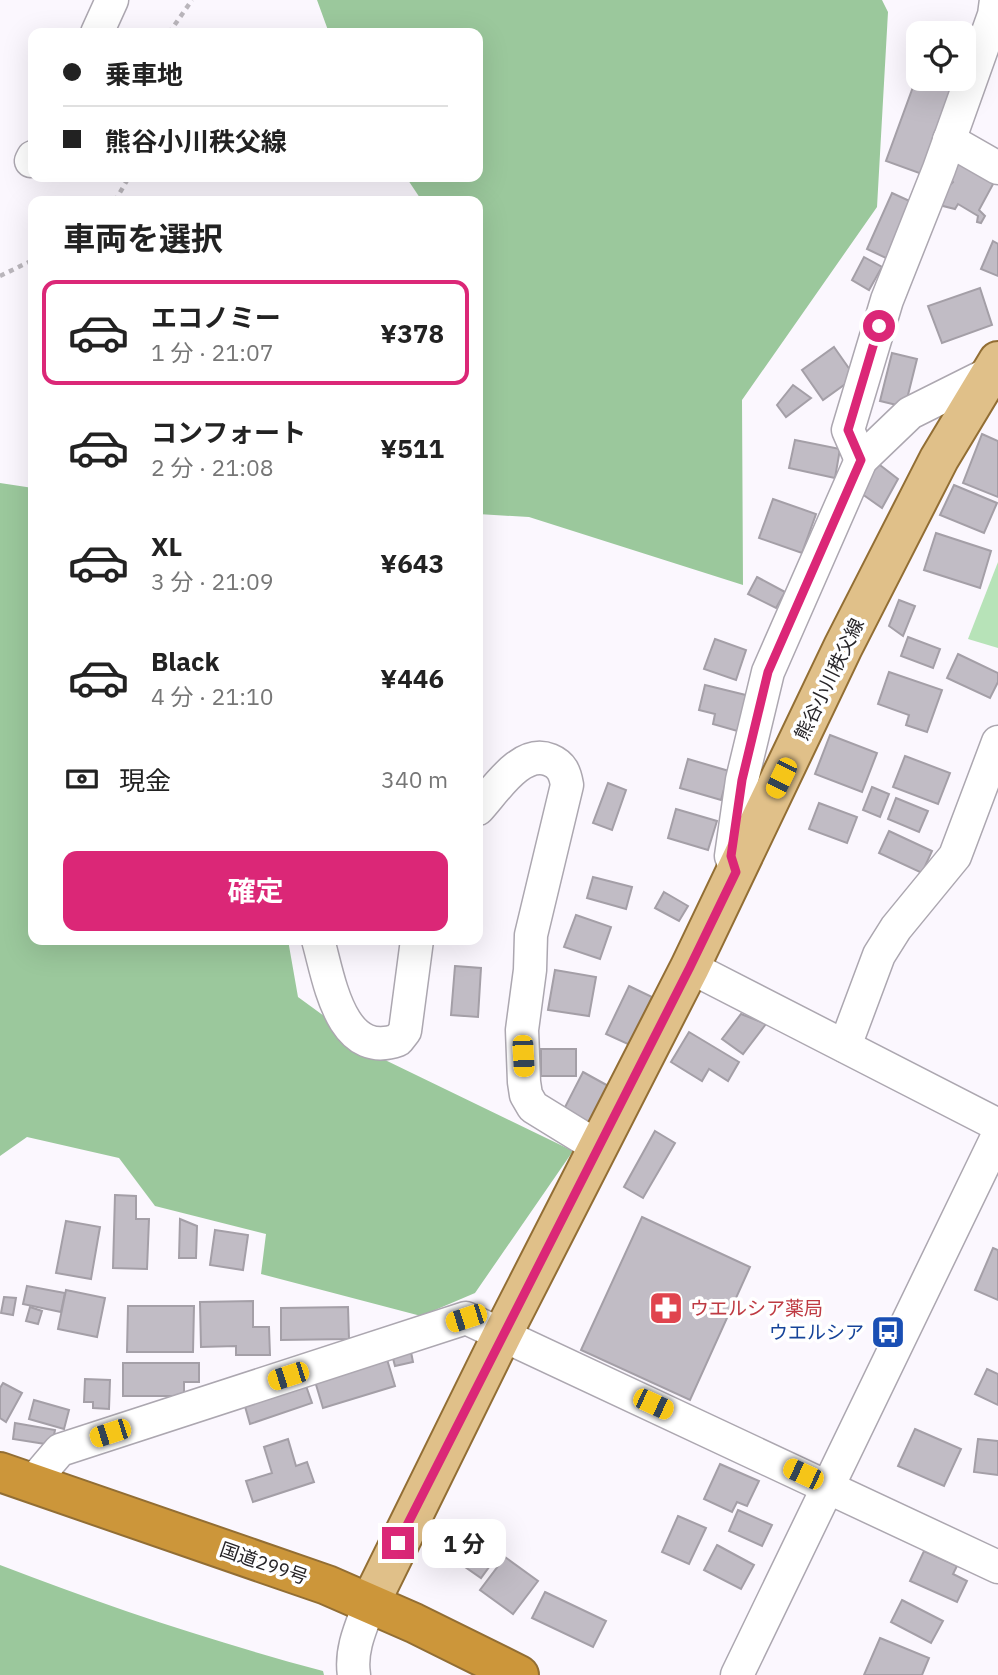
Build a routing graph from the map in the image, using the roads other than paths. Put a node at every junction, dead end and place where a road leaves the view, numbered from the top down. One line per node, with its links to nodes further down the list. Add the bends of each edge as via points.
1 (112, 0): 3 (street)
2 (996, 0): 4 (street)
3 (99, 28)
4 (949, 140): 5 (street); 7 (street, via 887,300 848,430)
5 (998, 168)
6 (994, 367): 7 (street, via 910,413); 10 (main road, 熊谷小川秩父線, via 939,459)
7 (861, 460): 10 (street, via 768,672 742,780 731,856)
8 (998, 742): 14 (street, via 955,856 879,955)
9 (483, 804): 17 (street, via 520,764 534,758 546,758 565,774 567,785 531,935 522,1030 524,1082 533,1107)
10 (736, 872): 13 (main road, 熊谷小川秩父線)
11 (319, 945): 12 (street, via 344,1019 354,1033 377,1045 398,1040 405,1031)
12 (416, 945)
13 (690, 967): 14 (street); 17 (main road, 熊谷小川秩父線)
14 (845, 1046): 15 (street)
15 (998, 1125)
16 (998, 1135): 20 (street)
17 (598, 1147): 18 (main road, 熊谷小川秩父線)
18 (503, 1333): 19 (street, via 466,1318 60,1450); 20 (street); 22 (main road, 熊谷小川秩父線)
19 (16, 1477): 22 (highway, 国道299号)
20 (828, 1486): 21 (street); 25 (street)
21 (998, 1567)
22 (370, 1603): 23 (street, via 352,1660); 24 (highway, 国道299号)
23 (355, 1675)
24 (519, 1675)
25 (737, 1675)

